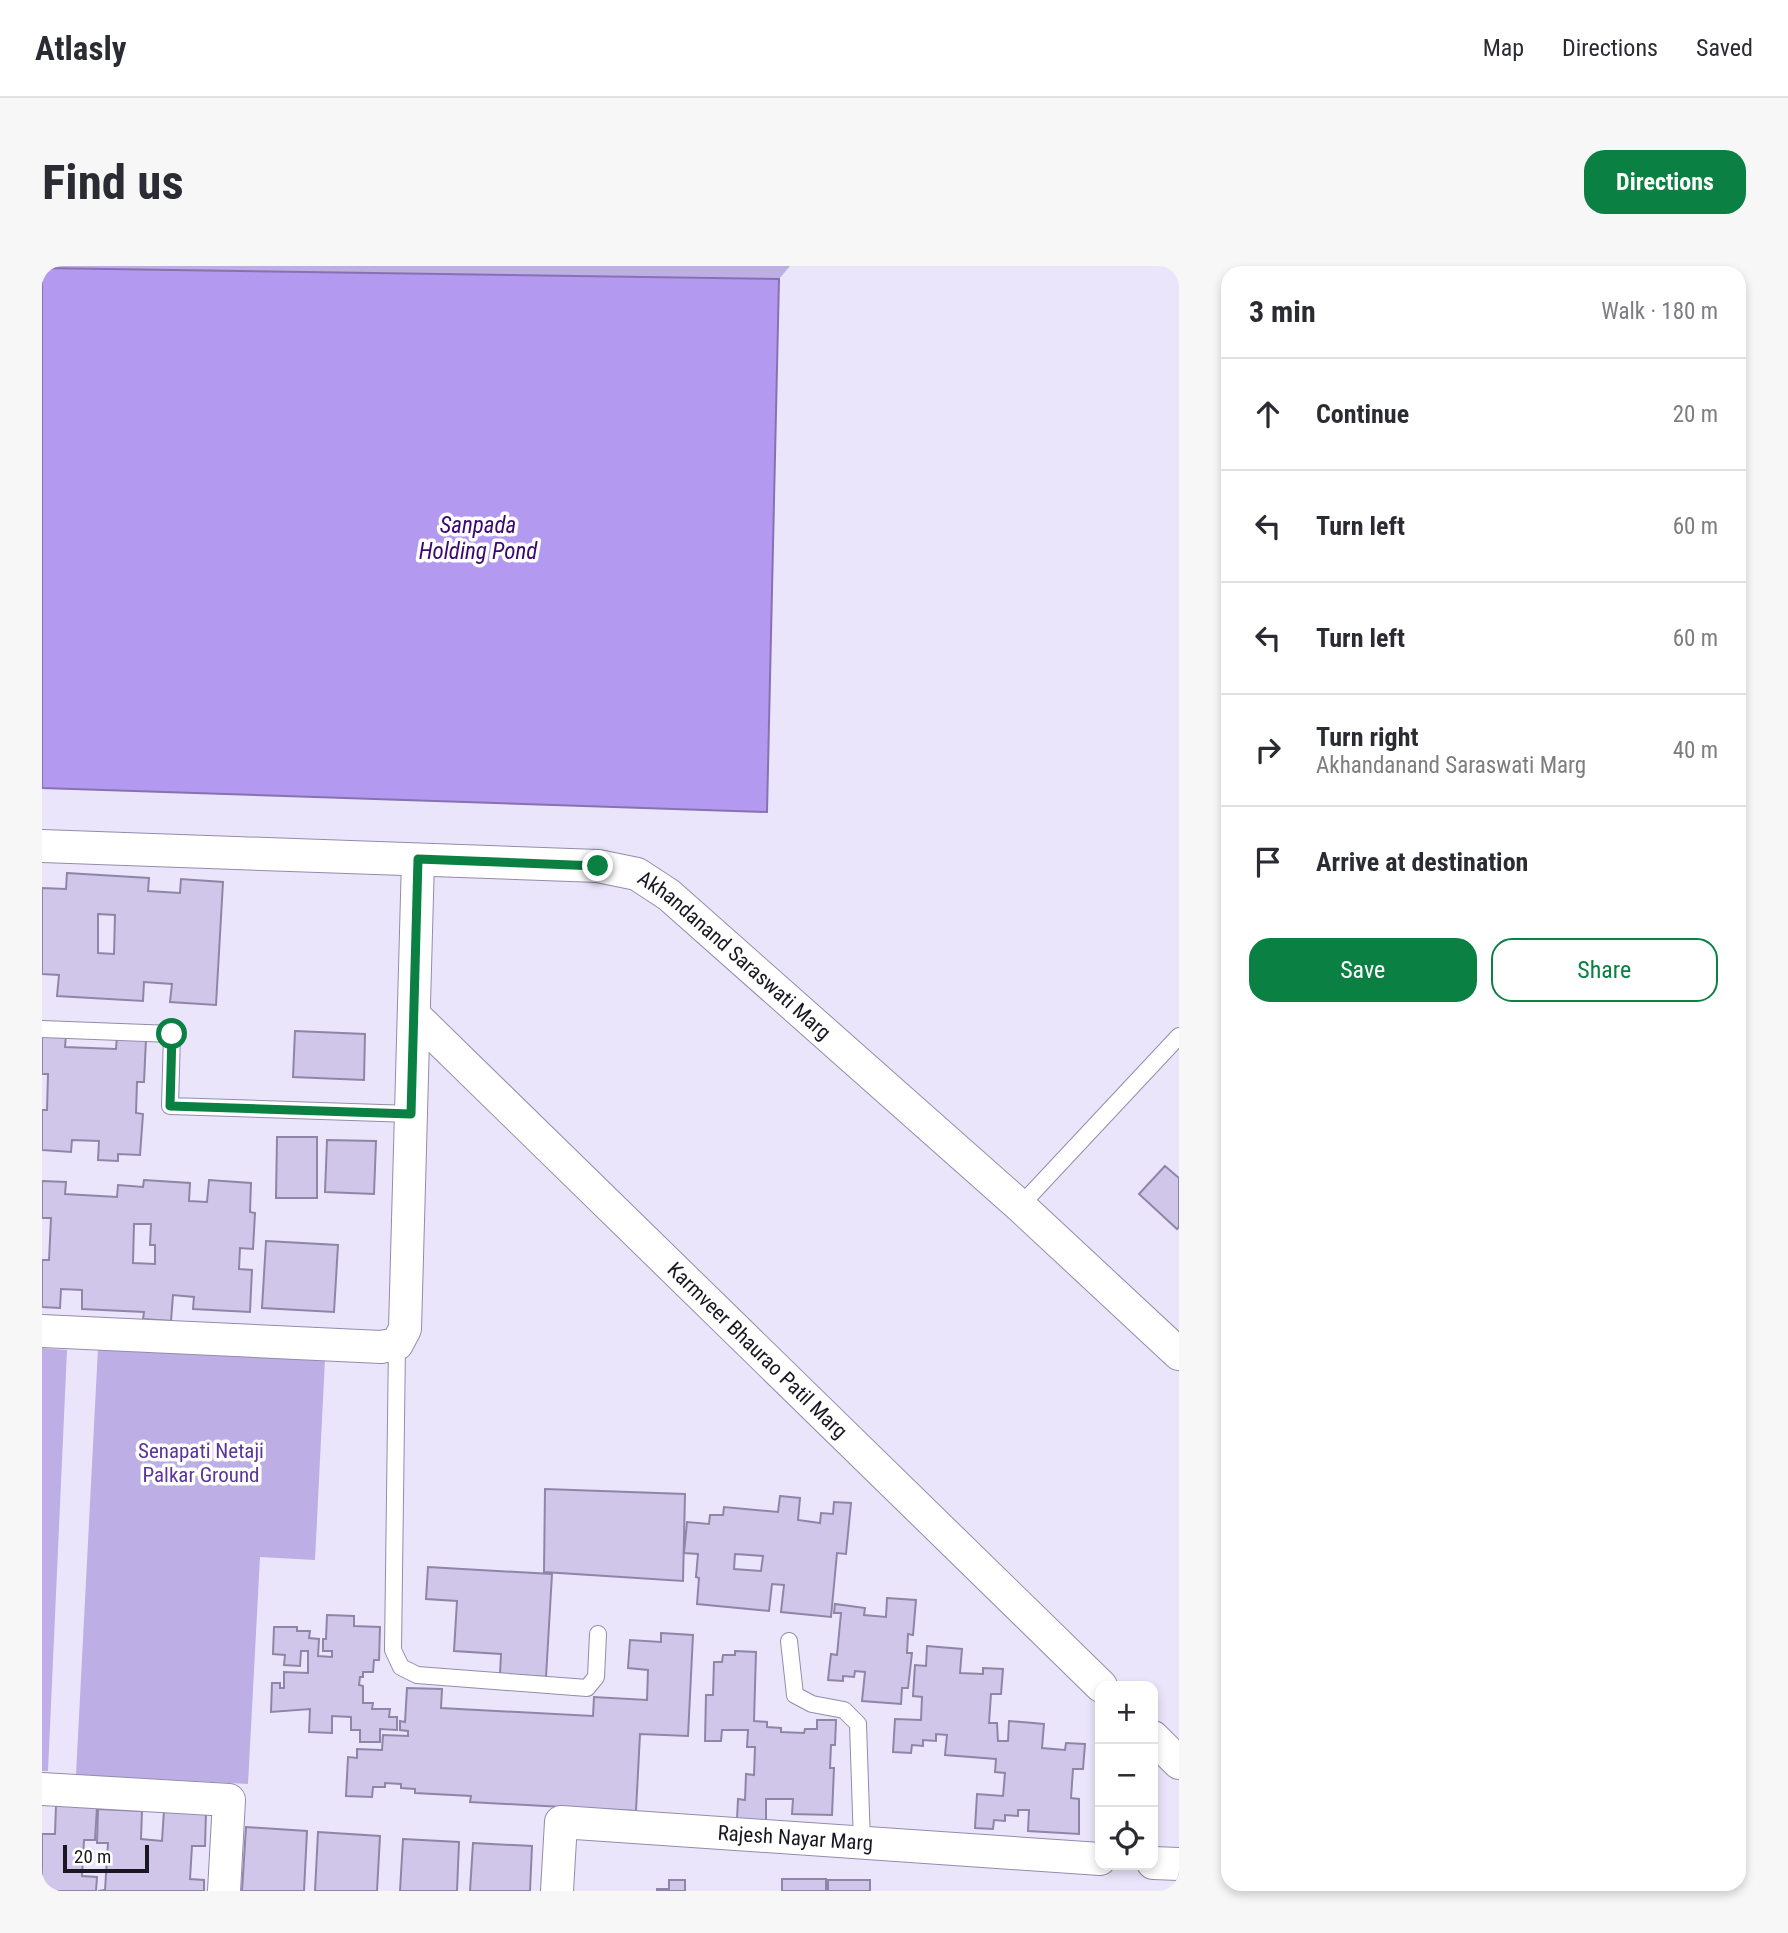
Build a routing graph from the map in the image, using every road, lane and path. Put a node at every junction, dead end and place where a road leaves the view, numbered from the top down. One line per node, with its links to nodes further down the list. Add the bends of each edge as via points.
1 (42, 846): 2 (street, Akhandanand Saraswati Marg)
2 (418, 859): 3 (street); 7 (street, Akhandanand Saraswati Marg, via 598,866 637,874 669,895)
3 (414, 1015): 6 (street); 13 (street, Karmveer Bhaurao Patil Marg)
4 (42, 1029): 6 (lane, via 172,1034 170,1106)
5 (1179, 1036): 7 (lane)
6 (411, 1114): 9 (street, via 405,1329)
7 (1020, 1206): 10 (street, Akhandanand Saraswati Marg)
8 (42, 1331): 9 (street, via 381,1348)
9 (397, 1344): 11 (lane, via 393,1650 401,1667 417,1675 587,1688 596,1677)
10 (1179, 1354)
11 (598, 1634)
12 (789, 1641): 17 (lane, via 795,1695 812,1704 844,1710 858,1724)
13 (1096, 1681)
14 (1158, 1742): 15 (street)
15 (1179, 1763)
16 (42, 1789): 21 (street, via 229,1800)
17 (862, 1843): 18 (street, Rajesh Nayar Marg); 22 (street, Rajesh Nayar Marg, via 561,1822)
18 (1095, 1859)
19 (1158, 1863): 20 (street)
20 (1179, 1864)
21 (224, 1891)
22 (557, 1891)

